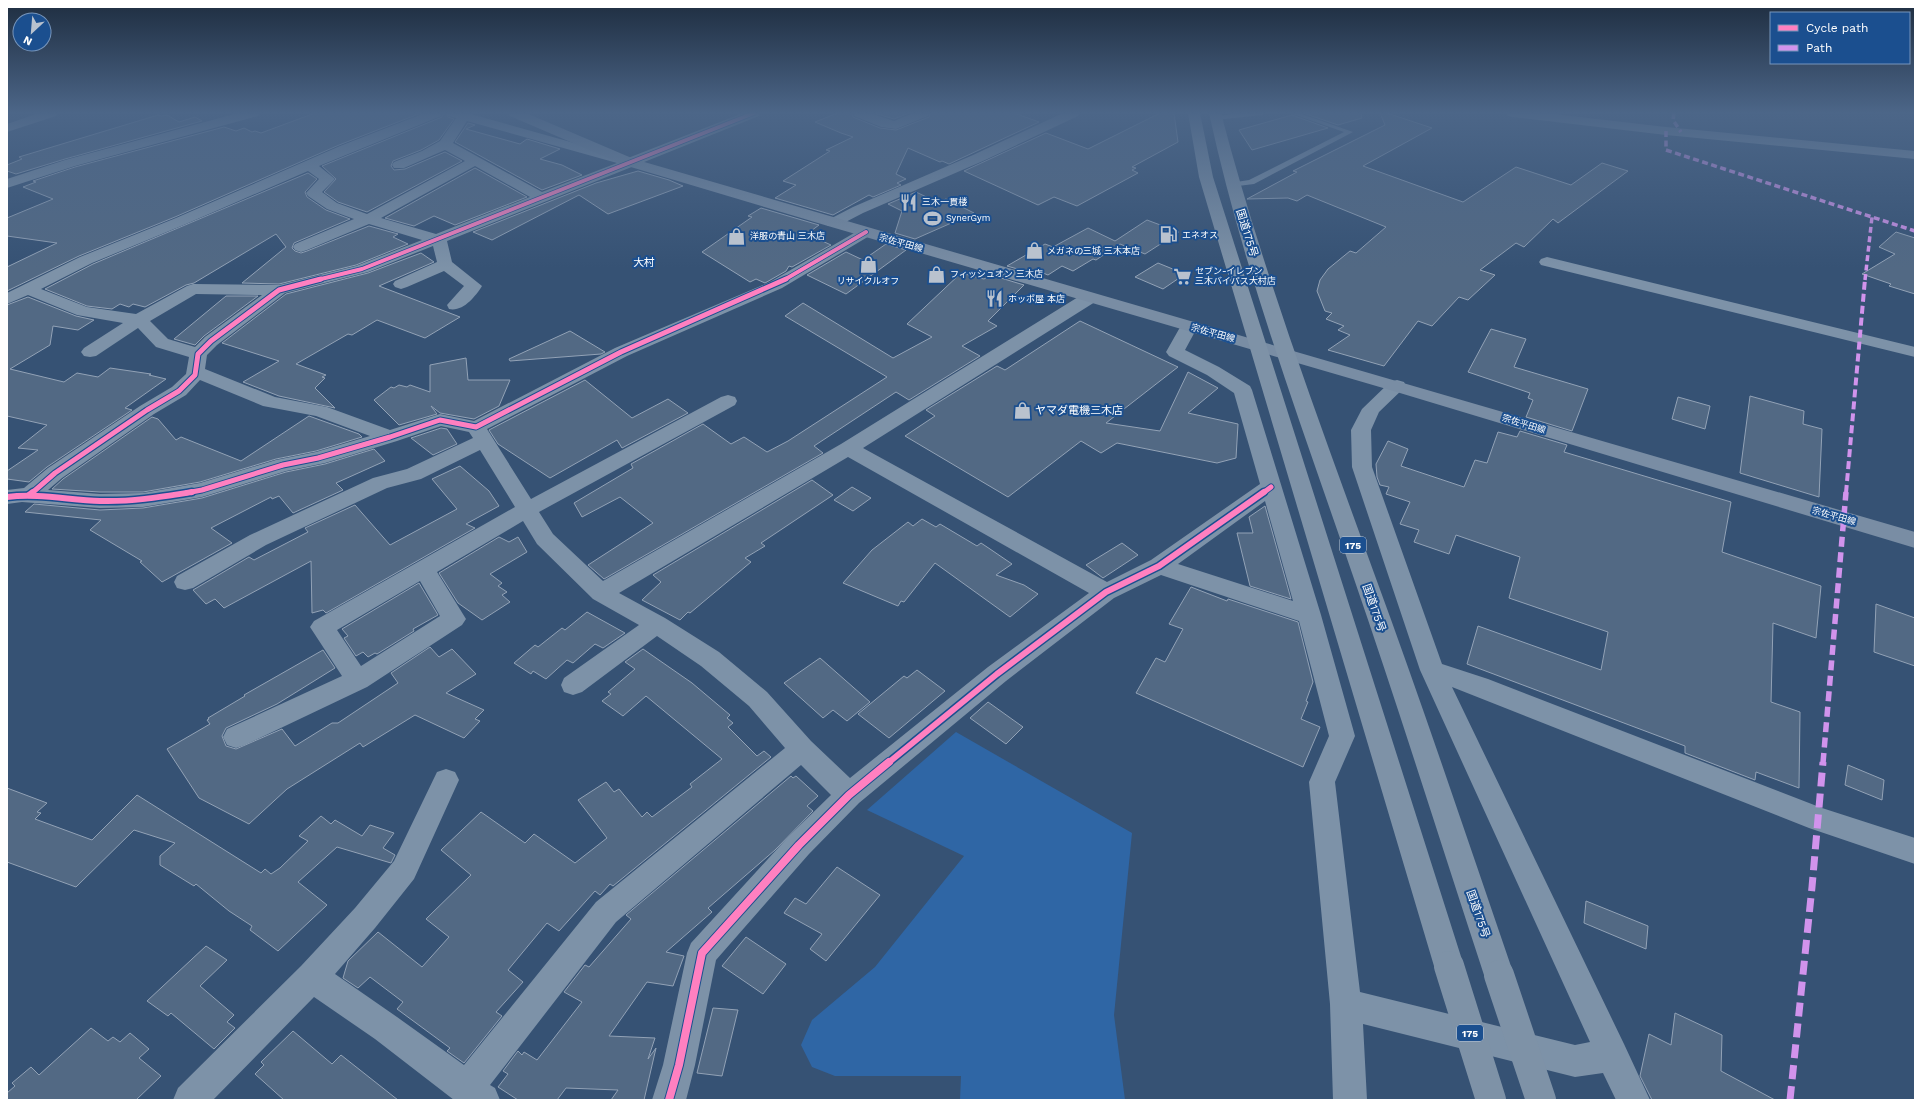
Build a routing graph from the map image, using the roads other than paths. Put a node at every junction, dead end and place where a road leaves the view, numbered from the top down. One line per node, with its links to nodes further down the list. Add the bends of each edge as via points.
1 (62, 165): 11 (street)
2 (309, 165): 14 (street, via 328,179 313,193 332,206); 22 (street, via 86,260)
3 (467, 165): 14 (street)
4 (483, 165): 13 (street)
5 (623, 165): 13 (street)
6 (638, 165): 15 (main road, 宗佐平田線)
7 (963, 165): 15 (street)
8 (1204, 165): 29 (highway, 国道175号 / 175)
9 (1228, 165): 12 (highway, 国道175号 / 175)
10 (1285, 165): 12 (lane, via 1251,182)
11 (7, 184)
12 (1233, 185): 33 (highway, 国道175号 / 175)
13 (542, 198): 17 (street)
14 (368, 219): 17 (street); 18 (street)
15 (833, 223): 16 (main road, 宗佐平田線)
16 (866, 232): 24 (main road, 宗佐平田線); 37 (street, via 776,285 622,352)
17 (439, 240): 20 (street); 23 (street, via 362,269)
18 (301, 247)
19 (1547, 262): 31 (street)
20 (445, 264): 21 (street); 26 (street, via 474,286)
21 (401, 284)
22 (27, 290): 25 (street); 27 (street, via 83,310)
23 (279, 290): 27 (street, via 193,289); 32 (street, via 211,340)
24 (1089, 298): 28 (main road, 宗佐平田線); 39 (street)
25 (7, 299)
26 (456, 304)
27 (139, 320): 30 (street); 32 (street, via 162,343)
28 (1189, 326): 29 (main road, 宗佐平田線); 40 (street, via 1175,352 1243,390)
29 (1259, 346): 33 (main road, 宗佐平田線); 68 (highway, 国道175号 / 175, bridge)
30 (90, 352)
31 (1915, 352)
32 (198, 354): 34 (street)
33 (1285, 354): 35 (main road, 宗佐平田線); 62 (highway, 国道175号 / 175, bridge)
34 (195, 375): 38 (street, via 205,374 270,402 320,411); 41 (street, via 179,391 55,473)
35 (1397, 386): 44 (main road, 宗佐平田線); 52 (street, via 1371,409 1361,430 1362,467)
36 (728, 401): 43 (street)
37 (480, 433): 38 (street, via 440,420); 43 (street); 47 (street, via 414,474 380,483 258,540)
38 (390, 437): 41 (street, via 318,458 283,464 202,490 143,500 100,501)
39 (848, 448): 48 (street); 49 (street)
40 (1271, 487): 45 (street); 50 (street)
41 (29, 495): 42 (street)
42 (7, 498)
43 (527, 510): 46 (street); 49 (street, via 545,539)
44 (1915, 540)
45 (1159, 566): 48 (street); 50 (street)
46 (424, 569): 53 (street, via 454,619); 53 (street, via 322,627)
47 (185, 582)
48 (1106, 592): 58 (street, via 997,674)
49 (601, 593): 51 (street)
50 (1309, 614): 61 (street, via 1342,736 1322,782)
51 (657, 624): 54 (street); 56 (street, via 710,659 758,699)
52 (1432, 670): 59 (street, via 1819,819); 63 (street)
53 (358, 680): 55 (street)
54 (573, 685)
55 (236, 737)
56 (802, 749): 58 (street); 64 (street, via 606,912)
57 (446, 780): 60 (street, via 404,870)
58 (850, 795): 66 (street, via 799,845 702,953 679,1065)
59 (1915, 851)
60 (312, 977): 64 (street); 65 (street)
61 (1346, 1004): 63 (street, via 1576,1061); 67 (street)
62 (1521, 1038): 69 (highway, 国道175号 / 175, bridge); 70 (highway, bridge)
63 (1613, 1055): 71 (street)
64 (474, 1094)
65 (190, 1100)
66 (669, 1100)
67 (1350, 1100)
68 (1491, 1100)
69 (1541, 1100)
70 (1546, 1100)
71 (1633, 1100)

